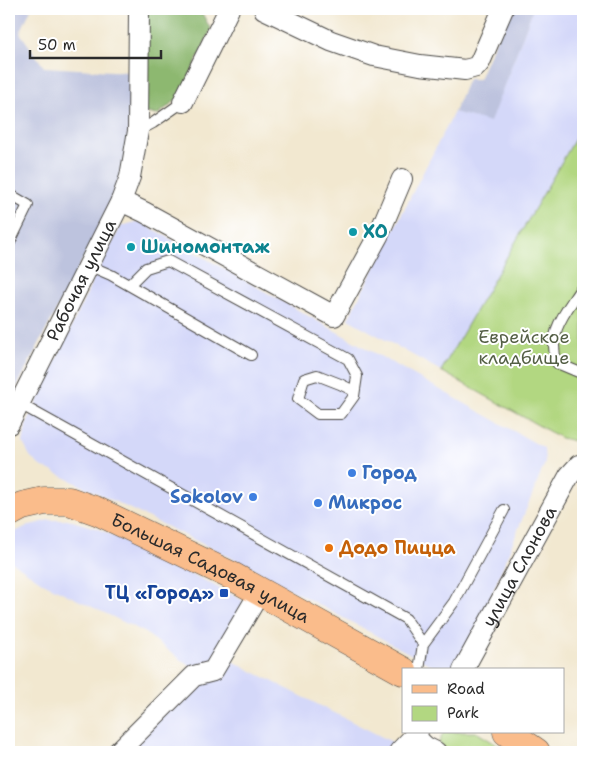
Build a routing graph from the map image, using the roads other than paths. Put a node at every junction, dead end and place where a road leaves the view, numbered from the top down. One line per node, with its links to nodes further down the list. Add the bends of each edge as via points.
1 (139, 9): 6 (street, Рабочая улица)
2 (228, 9): 5 (street)
3 (264, 9): 4 (street, via 331,42 374,56 465,70 476,67 480,62)
4 (498, 11)
5 (183, 102): 6 (lane)
6 (138, 131): 9 (street, Рабочая улица, via 130,177)
7 (402, 179): 9 (street, via 378,236 334,316)
8 (9, 194): 10 (lane, via 28,205)
9 (121, 201): 11 (street, Рабочая улица)
10 (9, 244)
11 (88, 265): 12 (lane); 17 (street, Рабочая улица)
12 (129, 285): 14 (lane); 16 (lane, via 146,268 168,261 348,359 357,376)
13 (583, 285): 15 (lane, via 557,325 552,350 557,363)
14 (251, 356)
15 (583, 374)
16 (354, 391): 16 (lane, via 341,414 318,414 298,399 304,379 317,375)
17 (18, 403): 18 (street, Рабочая улица); 23 (lane, via 406,619)
18 (9, 424)
19 (581, 465): 25 (street, улица Слонова, via 569,476)
20 (504, 510): 23 (lane, via 454,602)
21 (9, 512): 22 (main road, Большая Садовая улица, via 44,501 69,501 97,511)
22 (260, 592): 26 (main road, Большая Садовая улица); 29 (street, via 213,671 194,676)
23 (423, 644): 24 (lane)
24 (419, 668)
25 (464, 668)
26 (402, 670)
27 (416, 734): 30 (street); 31 (street, via 426,747)
28 (509, 734): 32 (main road)
29 (118, 752)
30 (399, 752)
31 (436, 752)
32 (536, 752)

